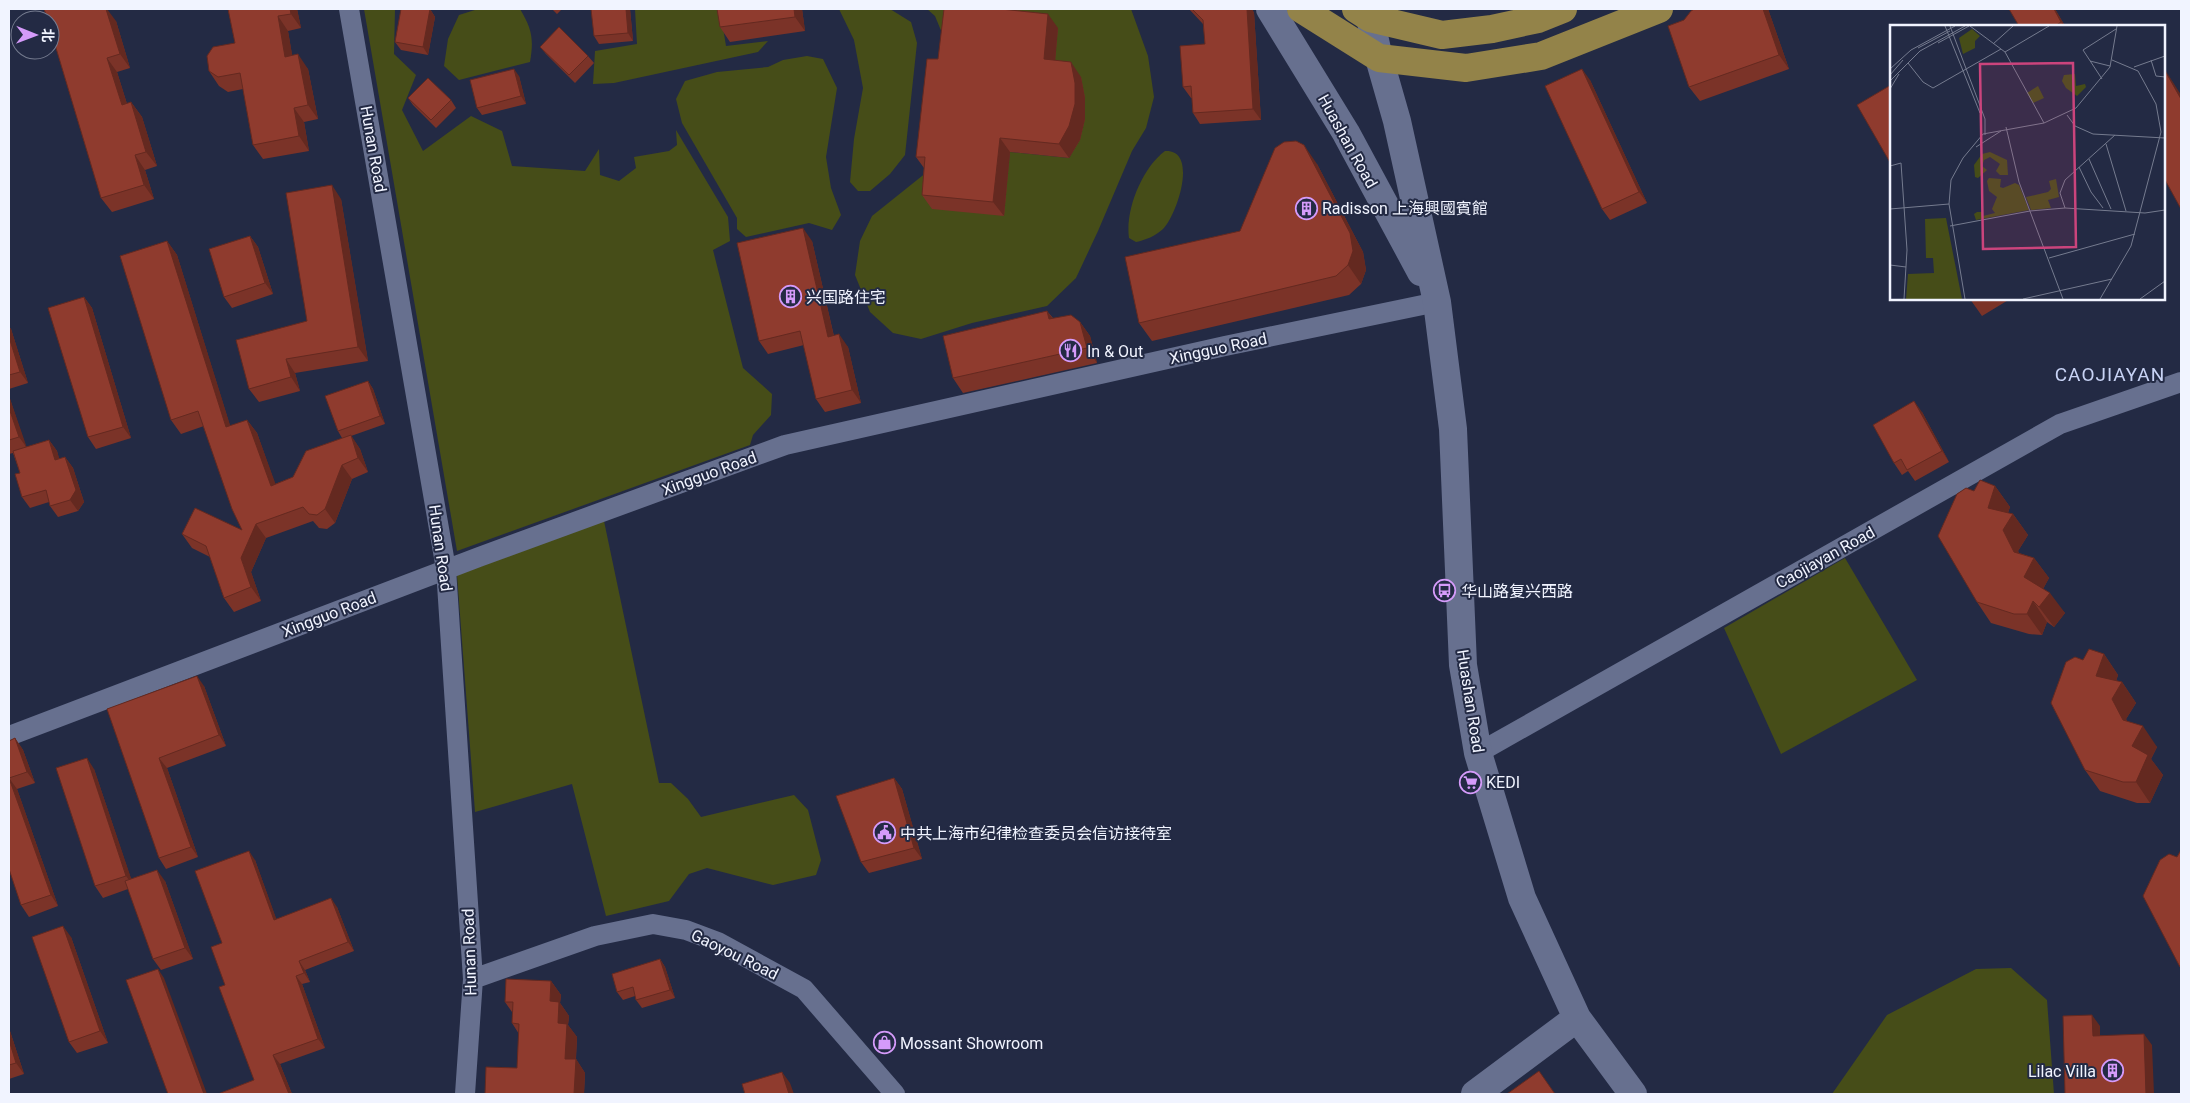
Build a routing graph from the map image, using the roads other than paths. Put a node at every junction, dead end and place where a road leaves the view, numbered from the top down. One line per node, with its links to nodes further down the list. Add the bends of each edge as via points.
1 (350, 9): 10 (street, Hunan Road)
2 (1270, 9): 8 (main road, Huashan Road, via 1346,133)
3 (1301, 9): 7 (main road)
4 (1563, 9): 6 (main road, via 1538,19 1492,29 1442,35)
5 (1659, 9): 7 (main road, via 1541,56 1466,68)
6 (1363, 13): 7 (main road, Huashan Road)
7 (1379, 58): 8 (main road, Huashan Road, via 1397,121)
8 (1437, 302): 10 (street, Xingguo Road, via 785,445); 12 (main road, Huashan Road, via 1453,429 1463,665)
9 (2181, 382): 12 (street, Caojiayan Road, via 2060,424)
10 (446, 570): 11 (street, Xingguo Road); 13 (street, Hunan Road)
11 (9, 736)
12 (1478, 752): 14 (main road, Huashan Road, via 1522,898)
13 (473, 979): 15 (street, Hunan Road); 16 (street, Gaoyou Road, via 595,936 653,924 686,930 718,942 804,990)
14 (1577, 1018): 17 (main road); 18 (main road, Huashan Road)
15 (465, 1094)
16 (894, 1094)
17 (1475, 1094)
18 (1633, 1094)

